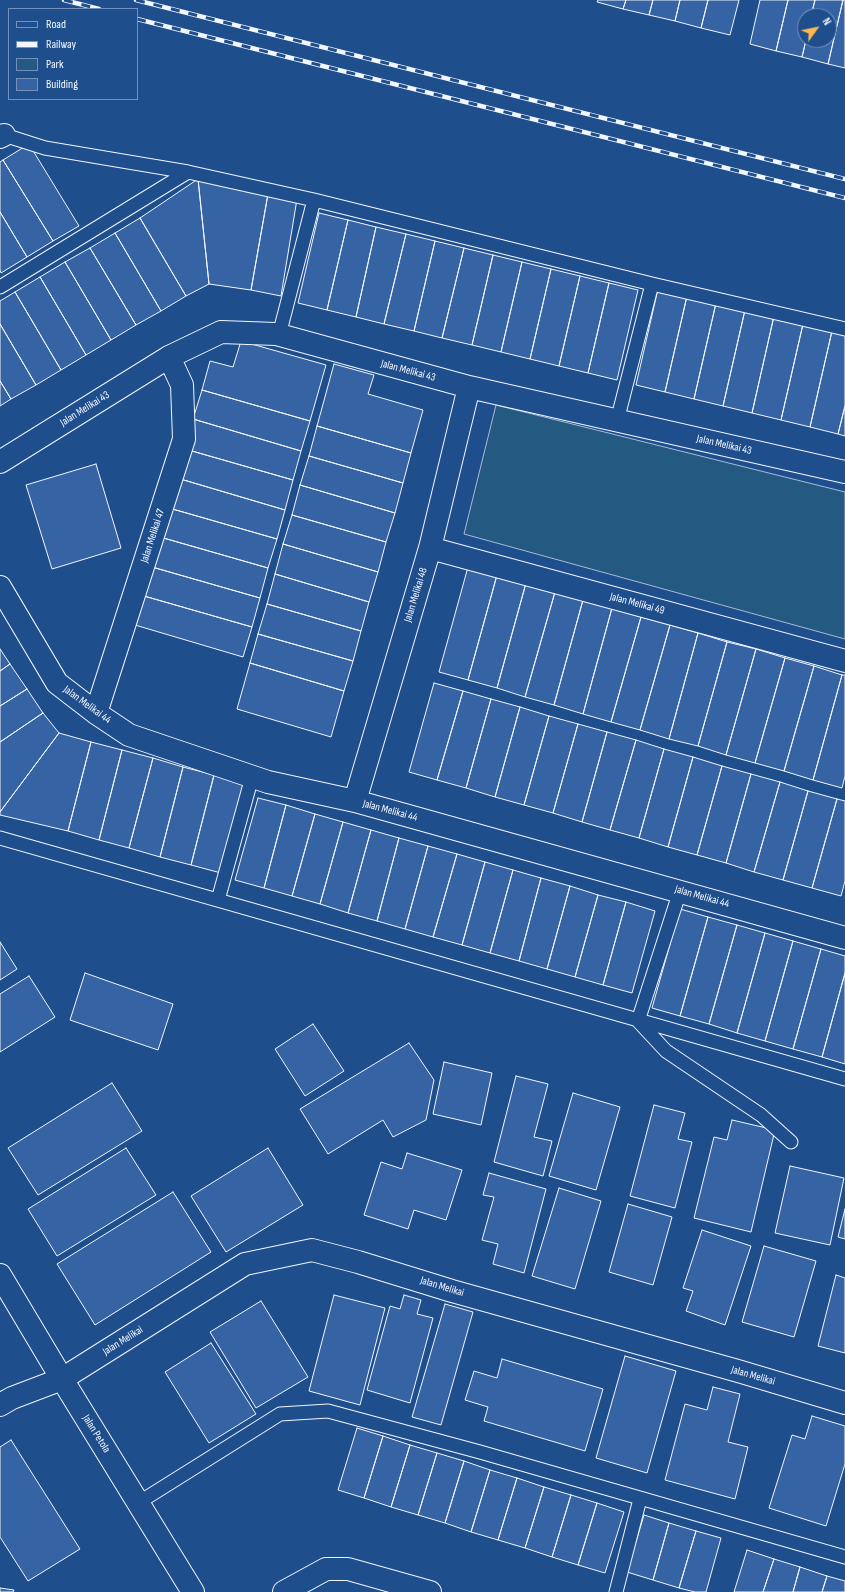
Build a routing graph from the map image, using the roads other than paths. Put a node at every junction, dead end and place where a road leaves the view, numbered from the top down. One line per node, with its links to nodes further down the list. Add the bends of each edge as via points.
1 (2, 136): 2 (lane, via 45,148)
2 (188, 172): 3 (lane); 5 (lane)
3 (314, 200): 4 (lane); 7 (lane)
4 (652, 284): 6 (lane); 10 (lane)
5 (0, 287)
6 (845, 329)
7 (279, 335): 8 (street, Jalan Melikai 43, via 222,332); 9 (street, Jalan Melikai 43)
8 (169, 357): 11 (street, Jalan Melikai 43); 16 (street, Jalan Melikai 47, via 182,385 184,439)
9 (469, 387): 10 (street, Jalan Melikai 43); 13 (street, Jalan Melikai 48)
10 (618, 421): 12 (street, Jalan Melikai 43)
11 (0, 462)
12 (845, 472)
13 (430, 548): 15 (street, Jalan Melikai 49); 18 (street, Jalan Melikai 48)
14 (0, 587): 16 (street, Jalan Melikai 44, via 57,683)
15 (845, 660)
16 (96, 713): 17 (street, Jalan Melikai 44, via 129,735)
17 (252, 777): 18 (street, Jalan Melikai 44); 21 (lane)
18 (355, 802): 20 (street, Jalan Melikai 44)
19 (0, 838): 21 (lane)
20 (680, 891): 22 (street, Jalan Melikai 44); 23 (lane)
21 (218, 900): 23 (lane)
22 (845, 938)
23 (638, 1020): 24 (lane); 25 (lane, via 666,1051 761,1115)
24 (845, 1079)
25 (791, 1142)
26 (0, 1275): 27 (street, Jalan Petola)
27 (62, 1379): 28 (street, Jalan Melikai, via 245,1264 312,1250); 29 (street, Jalan Melikai); 31 (street, Jalan Petola)
28 (845, 1403)
29 (0, 1405)
30 (640, 1499): 31 (lane, via 328,1411 280,1414); 32 (lane); 36 (lane)
31 (138, 1503): 33 (street, Jalan Petola)
32 (845, 1557)
33 (193, 1592)
34 (284, 1592): 35 (street, via 326,1569 348,1569)
35 (430, 1592)
36 (616, 1592)

